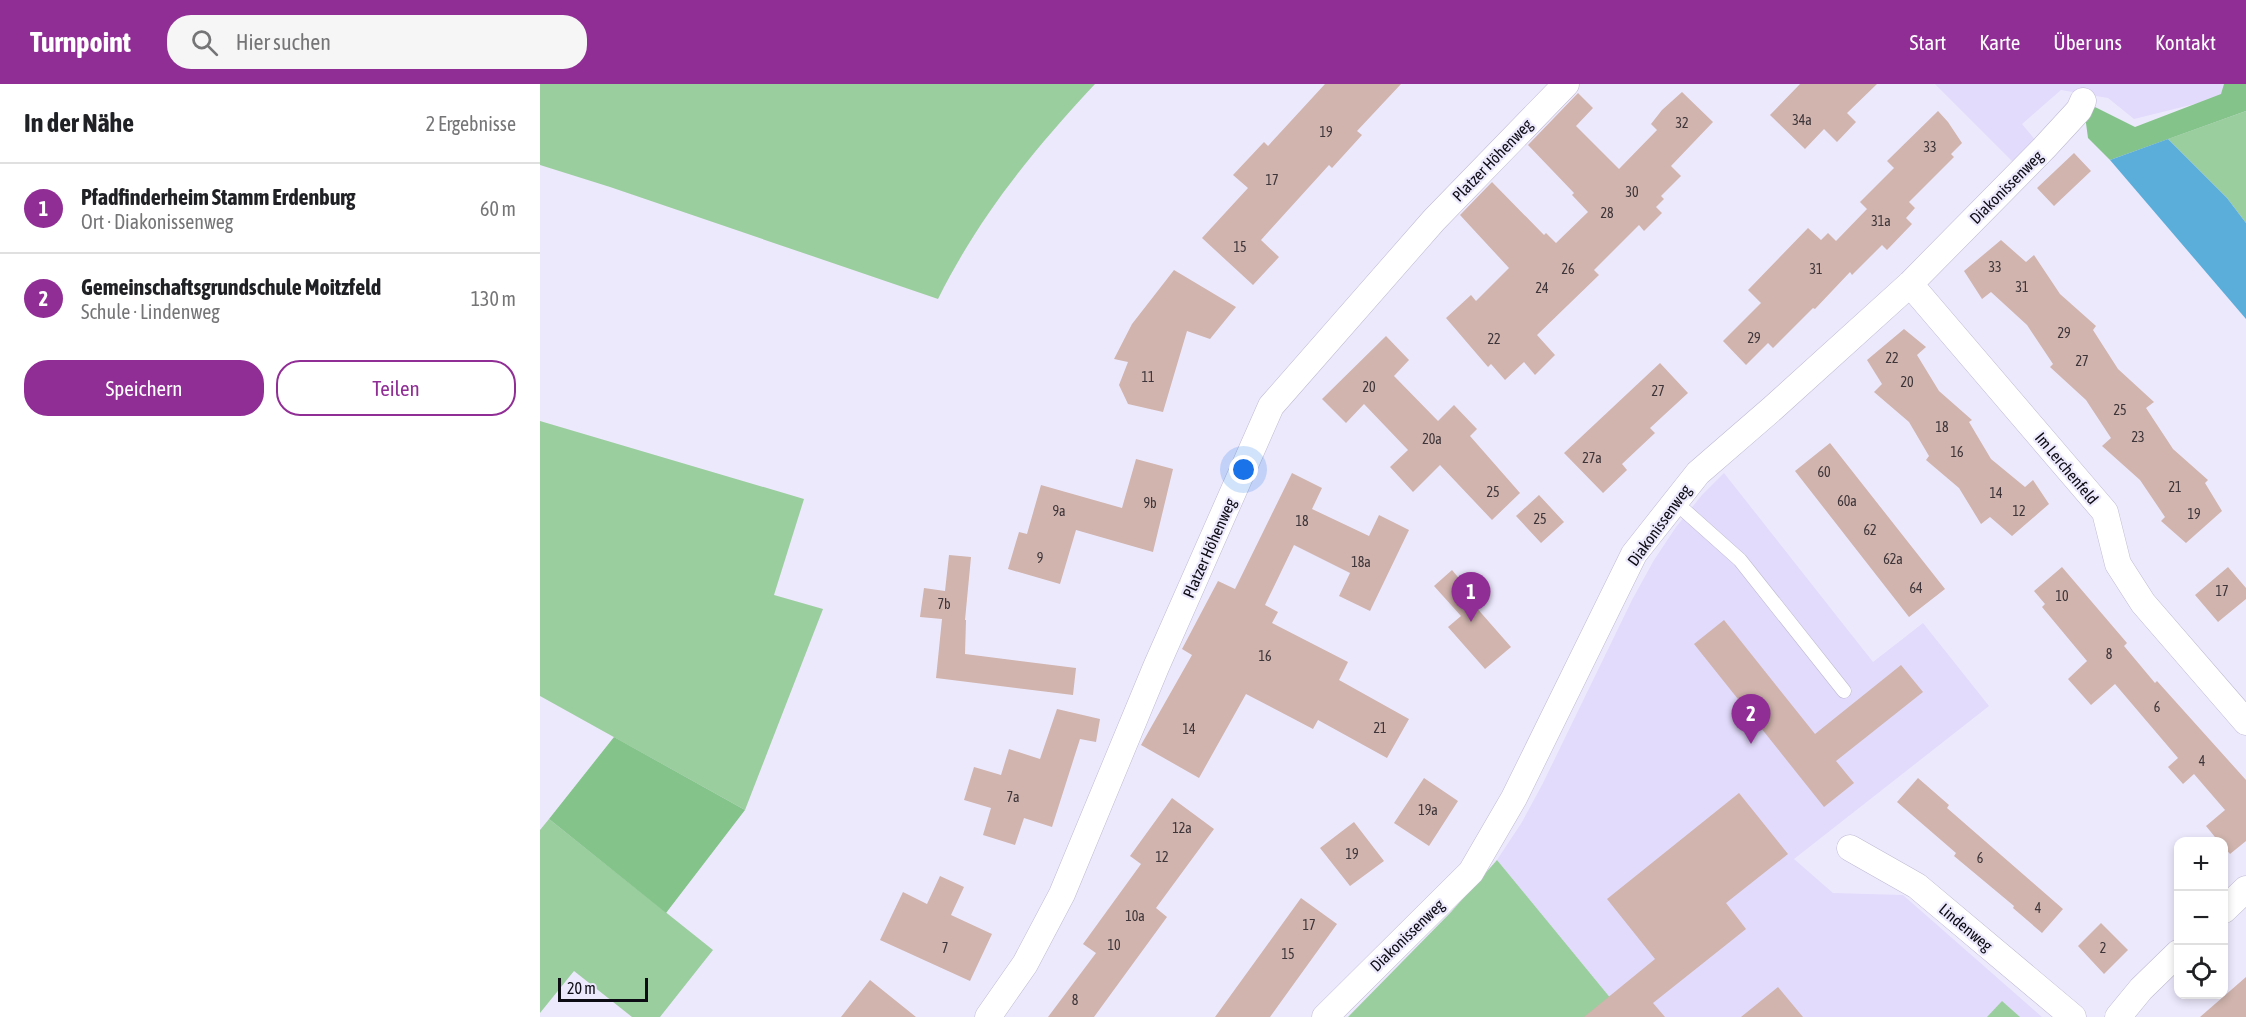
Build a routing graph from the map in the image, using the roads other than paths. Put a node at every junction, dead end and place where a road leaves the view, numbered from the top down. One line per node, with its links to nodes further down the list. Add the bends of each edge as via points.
1 (1566, 84): 11 (street, Platzer Höhenweg, via 1427,228 1271,406 1062,894 1025,964)
2 (2083, 101): 3 (street, Diakonissenweg, via 2044,148)
3 (1910, 284): 4 (street, Diakonissenweg, via 1698,472); 6 (street, Im Lerchenfeld, via 2105,512 2118,564 2143,603)
4 (1675, 502): 5 (lane, via 1740,561); 12 (street, Diakonissenweg, via 1634,554 1515,798 1471,872)
5 (1844, 691)
6 (2246, 722)
7 (1850, 848): 13 (street, Lindenweg, via 1917,886)
8 (2246, 890): 9 (street)
9 (2228, 906)
10 (2174, 957): 14 (street)
11 (988, 1017)
12 (1325, 1017)
13 (2073, 1017)
14 (2118, 1017)

